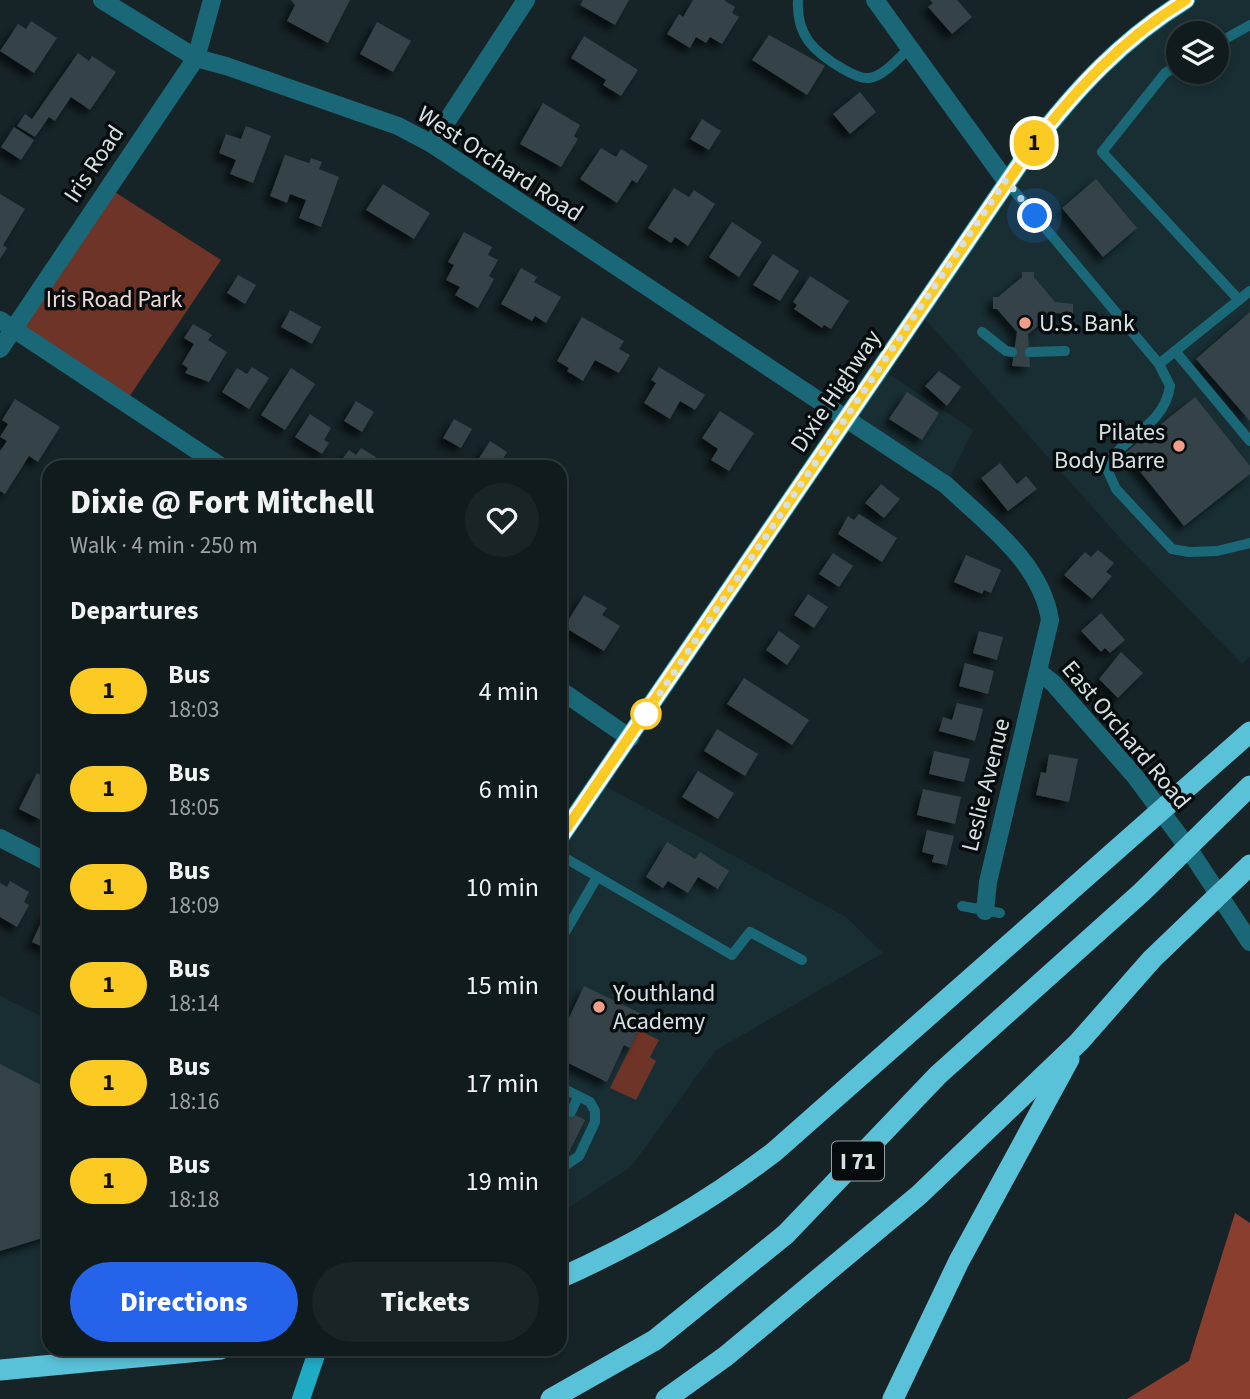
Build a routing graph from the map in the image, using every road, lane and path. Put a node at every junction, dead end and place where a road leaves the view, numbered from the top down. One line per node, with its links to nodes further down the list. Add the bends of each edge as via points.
1 (102, 0): 10 (street, West Orchard Road)
2 (212, 0): 10 (street, Iris Road)
3 (526, 0): 12 (street)
4 (797, 0): 9 (lane, via 805,39 819,55 853,74 869,78 886,70)
5 (875, 0): 9 (street)
6 (1186, 0): 13 (main road, Dixie Highway, via 1103,62 1067,100)
7 (1250, 25): 8 (lane)
8 (1229, 37)
9 (909, 48): 13 (street)
10 (196, 58): 12 (street, West Orchard Road, via 398,127); 16 (street, Iris Road)
11 (1166, 72): 15 (lane, via 1102,152)
12 (432, 144): 24 (street, West Orchard Road)
13 (1006, 180): 23 (lane); 24 (main road, Dixie Highway)
14 (1250, 291): 15 (lane)
15 (1239, 300): 20 (lane)
16 (6, 324): 18 (street, Iris Road); 26 (street)
17 (982, 332): 21 (lane)
18 (0, 349)
19 (1065, 351): 22 (lane)
20 (1175, 351): 23 (lane); 25 (lane)
21 (1012, 352)
22 (1030, 352)
23 (1159, 364): 27 (lane, via 1170,386 1168,400 1155,419 1116,450 1105,465 1116,489 1172,549 1217,551)
24 (848, 419): 28 (street, East Orchard Road, via 946,485 1036,577 1050,620); 31 (main road, Dixie Highway)
25 (1250, 440)
26 (211, 460)
27 (1250, 542)
28 (1039, 673): 40 (street, Leslie Avenue, via 988,882); 42 (street, East Orchard Road, via 1134,775)
29 (567, 695): 31 (street)
30 (1250, 732): 49 (highway, via 755,1166 620,1251)
31 (630, 738): 33 (main road, Dixie Highway)
32 (1248, 789): 54 (highway, I 71, via 1142,892 938,1075 834,1186 738,1276 655,1340)
33 (567, 828)
34 (0, 838): 35 (street)
35 (42, 859)
36 (567, 859): 38 (lane)
37 (1250, 865): 44 (highway, I 71, via 1173,939)
38 (597, 877): 41 (lane); 43 (lane, via 732,955 750,932)
39 (962, 906): 40 (lane)
40 (992, 912)
41 (567, 929)
42 (1250, 942)
43 (802, 960)
44 (1079, 1042): 55 (highway, I 71, via 919,1195 726,1356); 56 (highway, via 959,1261)
45 (567, 1091): 46 (lane)
46 (578, 1097): 47 (lane); 48 (lane, via 590,1102 595,1122 579,1156)
47 (571, 1112)
48 (567, 1164)
49 (567, 1275)
50 (147, 1356): 52 (highway)
51 (316, 1356): 53 (main road)
52 (0, 1370)
53 (302, 1399)
54 (551, 1399)
55 (666, 1399)
56 (893, 1399)

